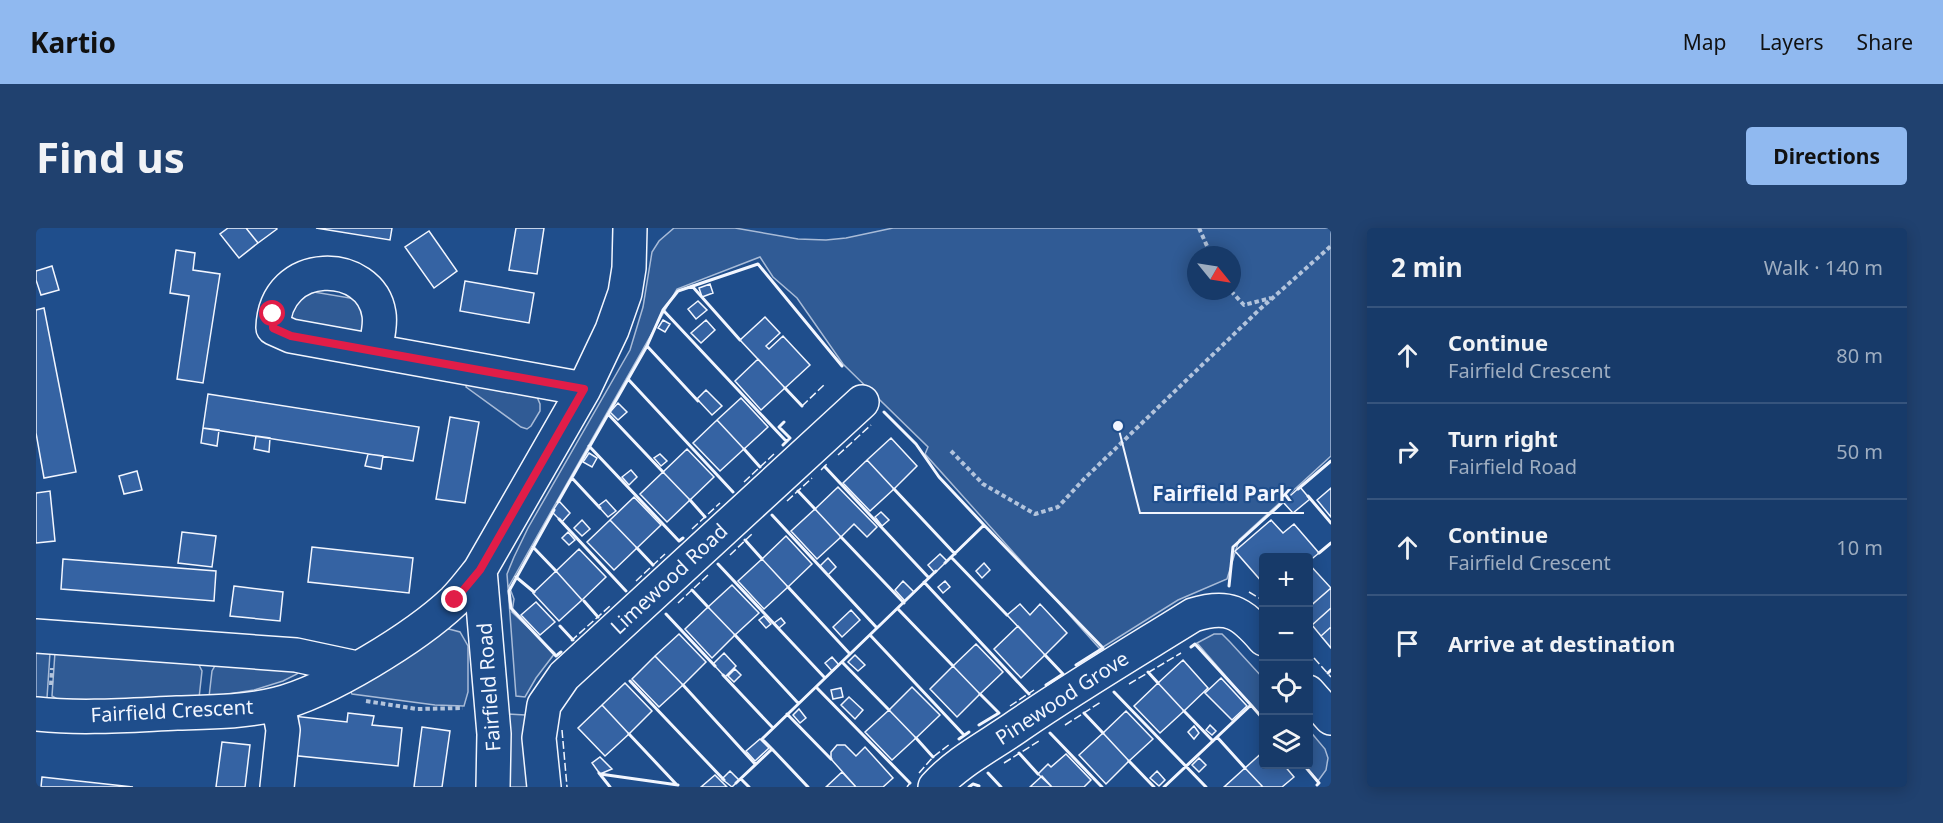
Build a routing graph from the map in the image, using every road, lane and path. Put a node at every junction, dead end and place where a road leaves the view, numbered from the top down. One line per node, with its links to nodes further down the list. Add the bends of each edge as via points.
1 (630, 228): 8 (street, via 622,302)
2 (1199, 228): 3 (path)
3 (1207, 246)
4 (1331, 246): 5 (path)
5 (1272, 298): 6 (path, via 1244,305); 10 (path, via 1058,507 1035,514 983,484)
6 (1239, 300)
7 (375, 351): 8 (street)
8 (584, 389): 11 (street)
9 (862, 402): 23 (street, Limewood Road, via 564,676 544,705 539,738)
10 (951, 451)
11 (480, 570): 14 (street, Fairfield Crescent, via 432,620); 18 (street, Fairfield Road)
12 (1259, 634): 24 (street, Pinewood Grove, via 1251,623 1230,611 1211,609 1193,615 1054,701)
13 (45, 637): 14 (street, via 296,655); 19 (path)
14 (357, 668): 17 (street, Fairfield Crescent)
15 (1313, 698): 20 (street)
16 (364, 700): 18 (path, via 417,708)
17 (278, 704): 19 (street, Fairfield Crescent, via 242,710 125,716); 21 (street, via 283,730)
18 (492, 704): 22 (street, Fairfield Road)
19 (43, 714)
20 (1331, 718)
21 (277, 787)
22 (493, 787)
23 (544, 787)
24 (935, 787)

